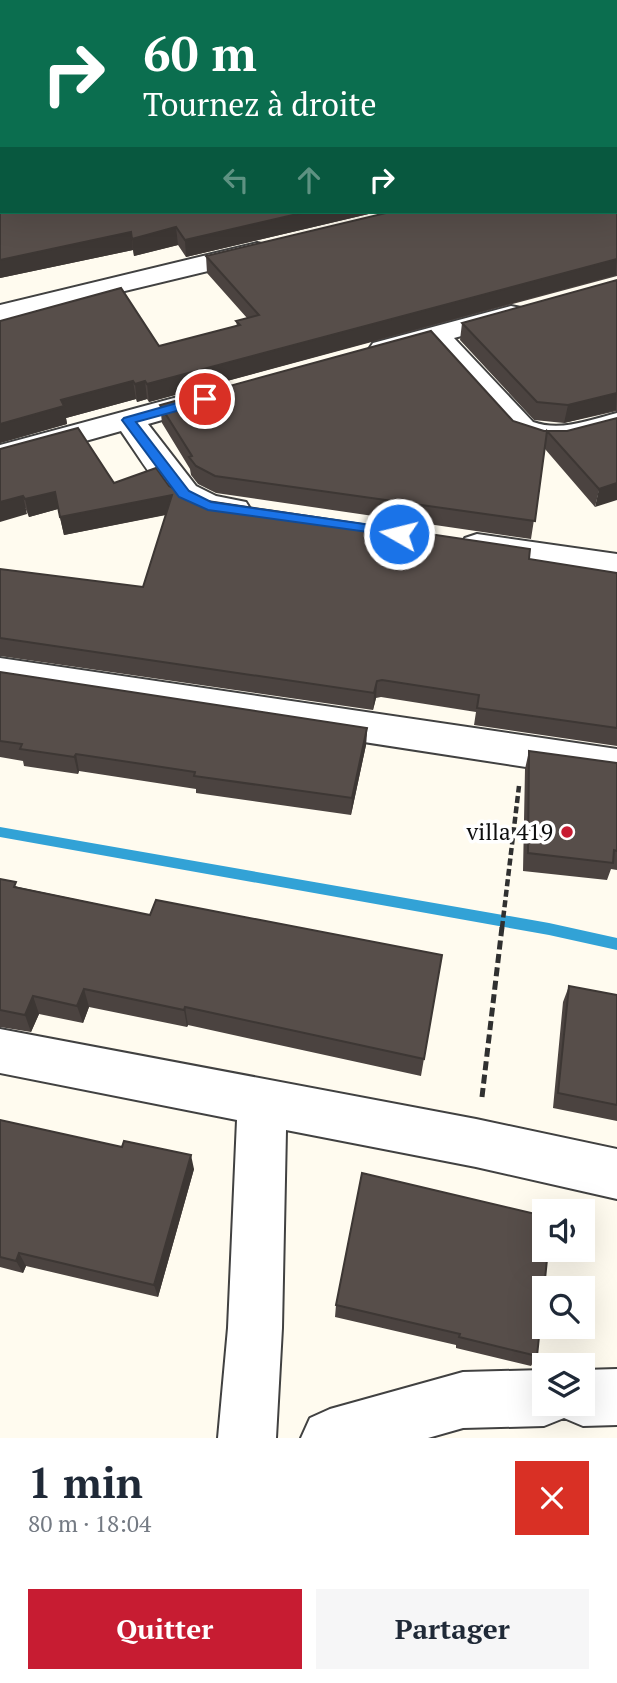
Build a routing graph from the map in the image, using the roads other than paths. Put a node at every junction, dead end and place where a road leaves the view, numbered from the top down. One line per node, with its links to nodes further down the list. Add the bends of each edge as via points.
1 (282, 245): 3 (street)
2 (539, 307): 4 (street)
3 (0, 313)
4 (435, 335): 5 (street); 8 (street, via 522,429 542,436 564,436)
5 (355, 357)
6 (235, 391): 7 (street)
7 (128, 420): 9 (street); 10 (street, via 184,494 208,506)
8 (617, 422)
9 (0, 456)
10 (263, 514)
11 (453, 542): 12 (street)
12 (617, 566)
13 (0, 672): 14 (street)
14 (617, 765)
15 (0, 1051): 16 (street)
16 (262, 1104): 17 (street); 21 (street)
17 (617, 1174)
18 (617, 1397): 20 (street)
19 (532, 1398): 22 (street, via 463,1400)
20 (595, 1398)
21 (247, 1438)
22 (330, 1438)

